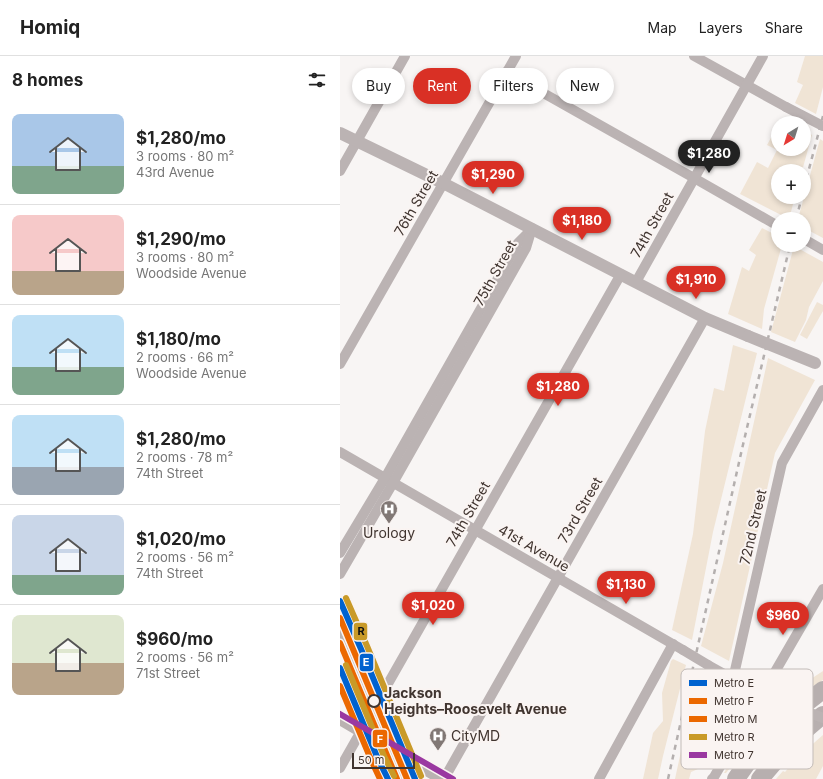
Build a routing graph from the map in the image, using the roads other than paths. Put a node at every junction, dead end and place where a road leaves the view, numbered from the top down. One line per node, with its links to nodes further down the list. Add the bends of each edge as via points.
1 (405, 56): 11 (street)
2 (516, 56): 5 (street, 76th Street)
3 (694, 56): 6 (street)
4 (763, 56): 6 (street, 74th Street)
5 (508, 68)
6 (746, 85): 9 (street, bridge); 13 (street, 74th Street)
7 (548, 96): 13 (street)
8 (488, 104): 14 (street, 76th Street)
9 (823, 126)
10 (340, 133): 11 (street)
11 (356, 142): 12 (street); 14 (street)
12 (340, 171)
13 (694, 178): 15 (street); 20 (street, 74th Street)
14 (443, 183): 16 (street); 22 (street, 76th Street)
15 (771, 222)
16 (532, 228): 19 (street); 26 (street, 75th Street, via 518,243)
17 (811, 243): 18 (street)
18 (823, 250)
19 (621, 274): 20 (street); 27 (street, 74th Street)
20 (636, 282): 21 (street)
21 (705, 318): 23 (street, bridge); 30 (street, 73rd Street)
22 (340, 364)
23 (819, 365)
24 (823, 390): 35 (street, 72nd Street, via 782,462)
25 (340, 452): 26 (street, 41st Avenue)
26 (389, 480): 27 (street, 41st Avenue); 28 (street, 75th Street); 29 (street, 75th Street)
27 (475, 530): 30 (street, 41st Avenue); 39 (street, 74th Street)
28 (340, 553)
29 (340, 574)
30 (558, 578): 33 (street, 41st Avenue); 51 (street, 73rd Street)
31 (823, 589): 36 (street)
32 (340, 631): 39 (main road)
33 (673, 644): 34 (street, 41st Avenue, bridge); 52 (street)
34 (715, 669)
35 (735, 669)
36 (777, 669)
37 (823, 690): 38 (highway)
38 (813, 698)
39 (373, 711): 44 (street, 74th Street); 45 (main road)
40 (813, 713): 41 (street, 41st Avenue, bridge)
41 (823, 717): 43 (highway)
42 (340, 718): 44 (main road)
43 (813, 725)
44 (361, 730): 45 (main road); 46 (street, 74th Street)
45 (387, 746): 50 (main road); 51 (main road)
46 (340, 768)
47 (719, 769): 53 (street)
48 (743, 769): 54 (highway)
49 (768, 769): 55 (highway)
50 (401, 779)
51 (444, 779)
52 (599, 779)
53 (712, 779)
54 (736, 779)
55 (760, 779)

